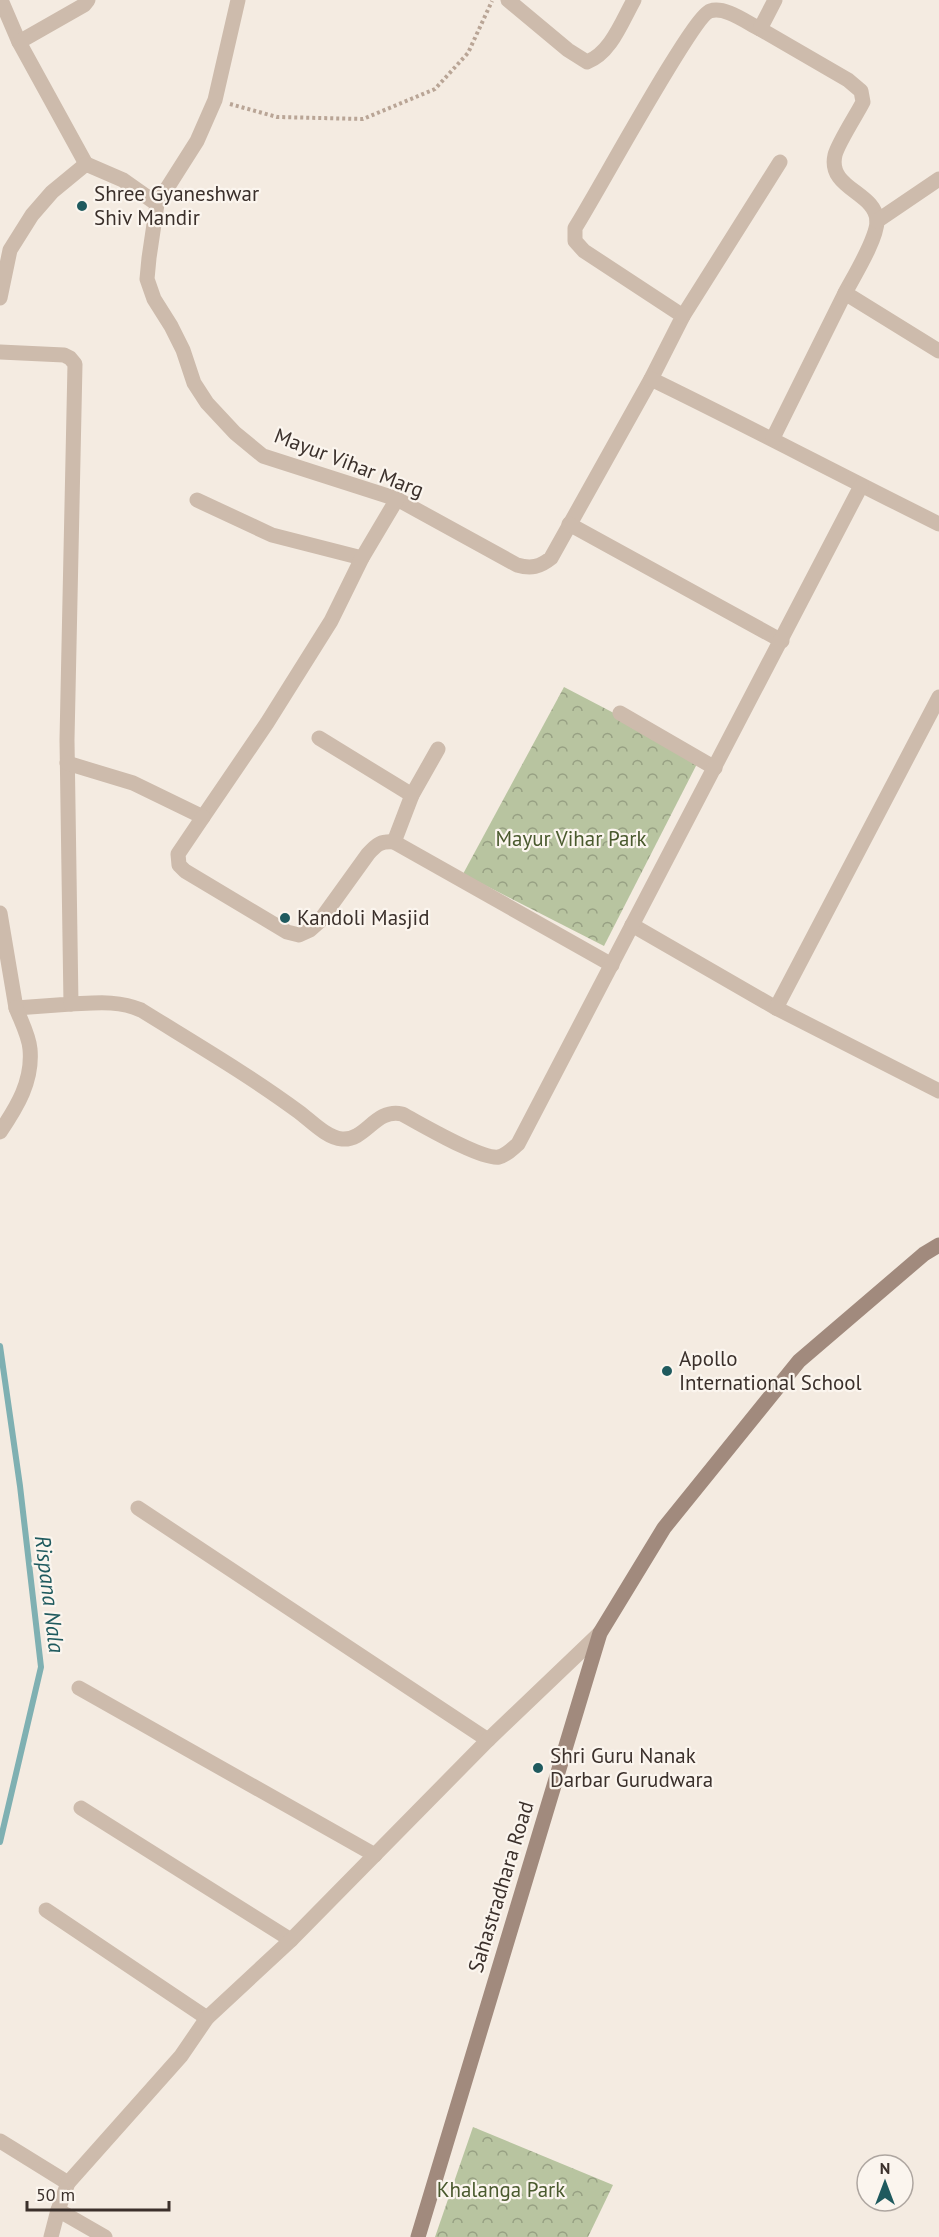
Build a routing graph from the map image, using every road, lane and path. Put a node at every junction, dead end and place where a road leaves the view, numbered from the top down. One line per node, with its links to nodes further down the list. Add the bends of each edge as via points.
1 (1, 0): 9 (street)
2 (88, 0): 9 (street)
3 (238, 0): 10 (street)
4 (493, 0): 10 (path, via 468,53 435,89 363,119 278,117)
5 (508, 0): 6 (street, via 587,62 597,59 605,50)
6 (634, 0)
7 (775, 0): 8 (street)
8 (760, 29): 15 (street, via 848,80 861,92 863,102 835,155 838,177 874,208); 19 (street, via 725,11 704,13 575,228 575,241 584,251)
9 (19, 42): 12 (street)
10 (216, 100): 14 (street, via 197,141)
11 (780, 162): 19 (street)
12 (86, 164): 14 (street, via 123,180); 16 (street, via 45,200)
13 (939, 179): 15 (street)
14 (157, 204): 25 (street, Mayur Vihar Marg, via 147,279 153,299 171,326 194,383 207,403 235,434 263,456)
15 (877, 221): 17 (street, via 875,234)
16 (5, 248): 18 (street)
17 (846, 293): 20 (street); 23 (street)
18 (0, 298)
19 (683, 316): 22 (street)
20 (939, 351)
21 (0, 352): 35 (street, via 64,355 75,364)
22 (651, 379): 23 (street); 27 (street)
23 (772, 438): 24 (street)
24 (861, 486): 28 (street); 30 (street)
25 (397, 499): 27 (street, Mayur Vihar Marg, via 517,565 530,568 551,558); 29 (street)
26 (197, 500): 29 (street, via 272,535)
27 (569, 524): 30 (street)
28 (939, 524)
29 (362, 558): 38 (street, via 331,621)
30 (782, 641): 36 (street)
31 (939, 697): 45 (street)
32 (620, 712): 36 (street)
33 (319, 738): 37 (street)
34 (438, 749): 37 (street)
35 (68, 763): 38 (street, via 133,783); 43 (street)
36 (715, 768): 41 (street)
37 (412, 795): 39 (street)
38 (203, 817): 39 (street, via 178,855 179,865 298,935 319,922 376,845)
39 (394, 843): 42 (street)
40 (0, 913): 44 (street)
41 (632, 925): 42 (street); 45 (street)
42 (612, 965): 43 (street, via 518,1144 498,1157 483,1155 394,1112 381,1116 355,1138 340,1139 141,1010 106,1002)
43 (71, 1004): 44 (street)
44 (16, 1008): 47 (street, via 30,1047 29,1079 17,1108)
45 (776, 1008): 46 (street)
46 (939, 1091)
47 (0, 1132)
48 (939, 1245): 50 (main road, Sahastradhara Road, via 799,1361 664,1528)
49 (138, 1508): 52 (street)
50 (600, 1633): 52 (street); 63 (main road, Sahastradhara Road)
51 (79, 1688): 54 (street)
52 (488, 1740): 54 (street)
53 (81, 1808): 56 (street)
54 (375, 1855): 56 (street)
55 (46, 1910): 57 (street)
56 (291, 1940): 57 (street)
57 (207, 2018): 59 (street, via 182,2056)
58 (0, 2141): 59 (street)
59 (68, 2183): 60 (street)
60 (58, 2210): 61 (street); 62 (street)
61 (51, 2237)
62 (105, 2237)
63 (418, 2237)

